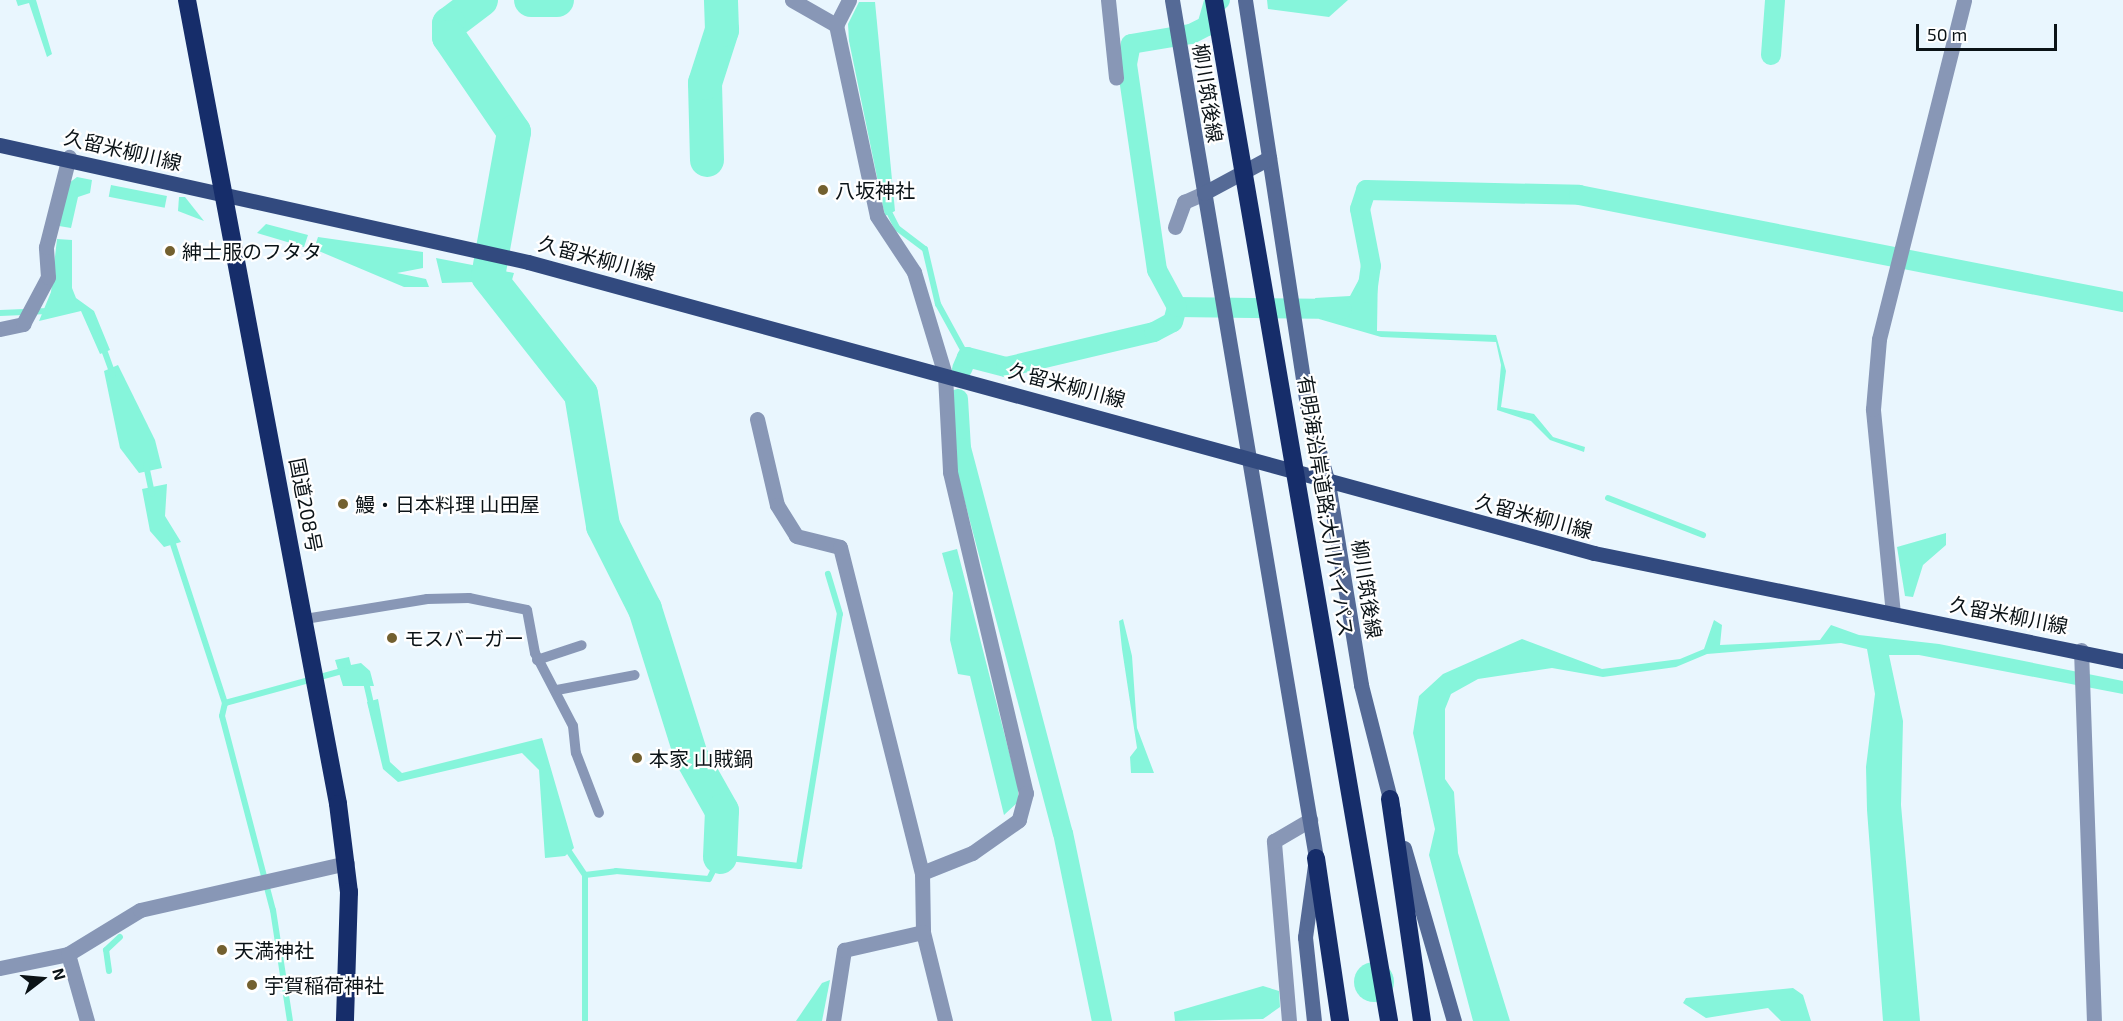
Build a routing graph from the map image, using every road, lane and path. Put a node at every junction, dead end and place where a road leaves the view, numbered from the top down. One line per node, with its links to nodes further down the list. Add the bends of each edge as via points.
1 (187, 0): 17 (highway, 国道208号)
2 (792, 0): 10 (street)
3 (849, 0): 11 (street)
4 (1107, 0): 12 (street)
5 (1172, 0): 16 (main road, 柳川筑後線)
6 (1214, 0): 48 (highway, 有明海沿岸道路;大川バイパス, bridge)
7 (1226, 0): 49 (highway, 有明海沿岸道路;大川バイパス)
8 (1245, 0): 15 (main road, 柳川筑後線)
9 (1964, 0): 24 (street, via 1879,339 1873,409)
10 (815, 6): 11 (street)
11 (836, 25): 20 (street, via 877,216 914,272)
12 (1116, 78)
13 (0, 144): 14 (main road, 久留米柳川線)
14 (69, 157): 17 (main road, 久留米柳川線); 19 (street, via 46,247 48,277 22,324)
15 (1269, 158): 16 (main road); 23 (main road, 柳川筑後線, via 1308,412)
16 (1204, 193): 18 (street, via 1184,202); 22 (main road, 柳川筑後線)
17 (225, 196): 20 (main road, 久留米柳川線, via 528,262); 25 (highway, 国道208号)
18 (1175, 228)
19 (0, 328)
20 (945, 375): 22 (main road, 久留米柳川線); 37 (street, via 950,472 1026,794 1018,820 972,853)
21 (757, 419): 37 (street, via 777,505 796,536 840,547)
22 (1252, 456): 23 (main road, 久留米柳川線); 34 (main road, 柳川筑後線)
23 (1328, 483): 24 (main road, 久留米柳川線, via 1594,553); 32 (main road, 柳川筑後線, via 1361,686)
24 (1893, 614): 27 (main road, 久留米柳川線)
25 (305, 619): 28 (lane, via 427,599 508,602 527,610); 36 (highway, 国道208号)
26 (582, 645): 28 (lane)
27 (2081, 650): 29 (main road, 久留米柳川線); 52 (street)
28 (537, 660): 31 (lane)
29 (2123, 662)
30 (635, 675): 31 (lane)
31 (557, 690): 33 (lane)
32 (1390, 799): 50 (highway); 51 (main road, 柳川筑後線)
33 (599, 813)
34 (1310, 820): 35 (main road, 柳川筑後線); 45 (street, via 1274,841)
35 (1316, 858): 46 (main road, 柳川筑後線, via 1305,937); 47 (highway)
36 (347, 863): 39 (street, via 140,910); 42 (highway, 国道208号)
37 (922, 873): 38 (street)
38 (923, 932): 43 (street, via 844,951); 44 (street)
39 (68, 954): 40 (street); 41 (street)
40 (0, 968)
41 (87, 1021)
42 (345, 1021)
43 (833, 1021)
44 (945, 1021)
45 (1289, 1021)
46 (1314, 1021)
47 (1340, 1021)
48 (1389, 1021)
49 (1399, 1021)
50 (1422, 1021)
51 (1454, 1021)
52 (2094, 1021)

